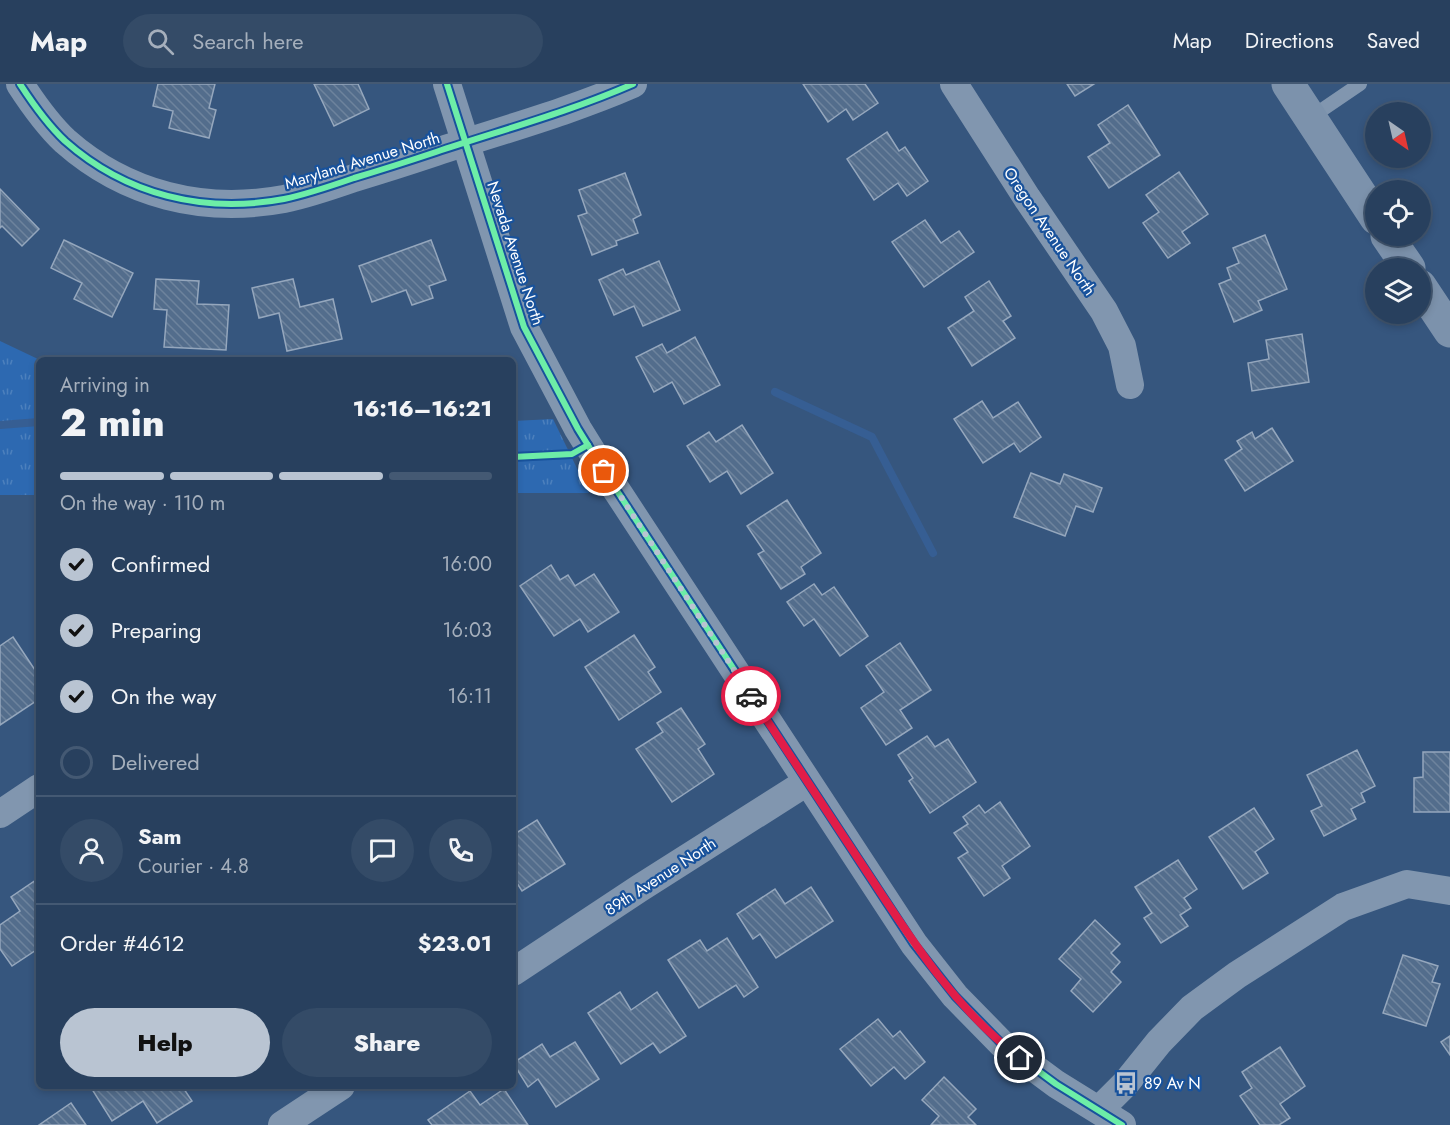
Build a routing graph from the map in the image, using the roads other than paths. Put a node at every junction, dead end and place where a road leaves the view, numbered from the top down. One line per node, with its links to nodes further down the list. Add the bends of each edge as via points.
1 (20, 84): 8 (street, Maryland Avenue North, via 64,139 92,162 163,196 205,202 244,204 285,199)
2 (447, 84): 8 (street, Nevada Avenue North)
3 (633, 84): 8 (street, Maryland Avenue North)
4 (954, 84): 12 (street, Oregon Avenue North, via 1104,310 1122,346)
5 (1288, 84): 7 (main road)
6 (1360, 84): 7 (lane)
7 (1310, 118): 9 (main road)
8 (466, 142): 13 (street, Nevada Avenue North, via 524,327 578,429)
9 (1365, 201)
10 (1431, 302): 11 (main road)
11 (1450, 331)
12 (1130, 385)
13 (807, 782): 17 (street, 89th Avenue North); 19 (street, Nevada Avenue North, via 914,944 955,996 1002,1044)
14 (36, 790): 15 (street)
15 (0, 814)
16 (1450, 891): 19 (street, via 1407,884 1343,907 1237,975 1192,1008 1159,1042 1126,1083)
17 (516, 970)
18 (336, 1089): 20 (street)
19 (1110, 1118)
20 (282, 1125)

